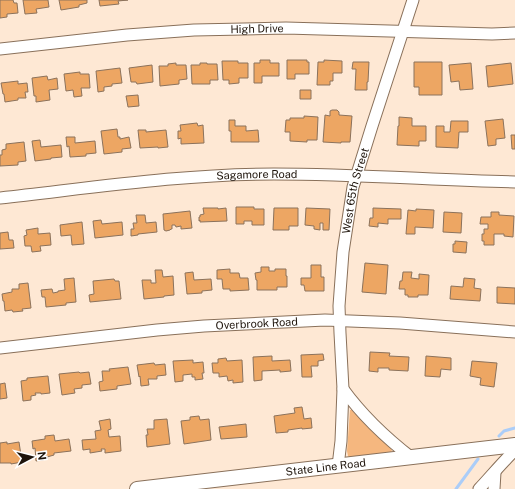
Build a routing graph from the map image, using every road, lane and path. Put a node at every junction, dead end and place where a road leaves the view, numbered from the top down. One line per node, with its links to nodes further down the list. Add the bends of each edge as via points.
1 (413, 0): 2 (street, West 65th Street)
2 (403, 31): 3 (street, High Drive); 4 (street, High Drive, via 286,28 194,30); 5 (street, West 65th Street)
3 (515, 33)
4 (0, 49)
5 (357, 175): 6 (street, Sagamore Road); 7 (street, Sagamore Road, via 225,175 156,180); 8 (street, West 65th Street, via 343,252)
6 (515, 182)
7 (0, 198)
8 (340, 321): 9 (street, Overbrook Road); 10 (street, Overbrook Road, via 204,326); 11 (street, West 65th Street)
9 (515, 332)
10 (0, 348)
11 (343, 389): 14 (street, via 355,406); 15 (street, West 65th Street)
12 (515, 445): 14 (main road, State Line Road)
13 (515, 450): 16 (street)
14 (412, 458): 15 (main road, State Line Road)
15 (338, 466): 17 (main road, State Line Road)
16 (495, 472): 18 (street); 19 (street)
17 (137, 489)
18 (479, 489)
19 (494, 489)

